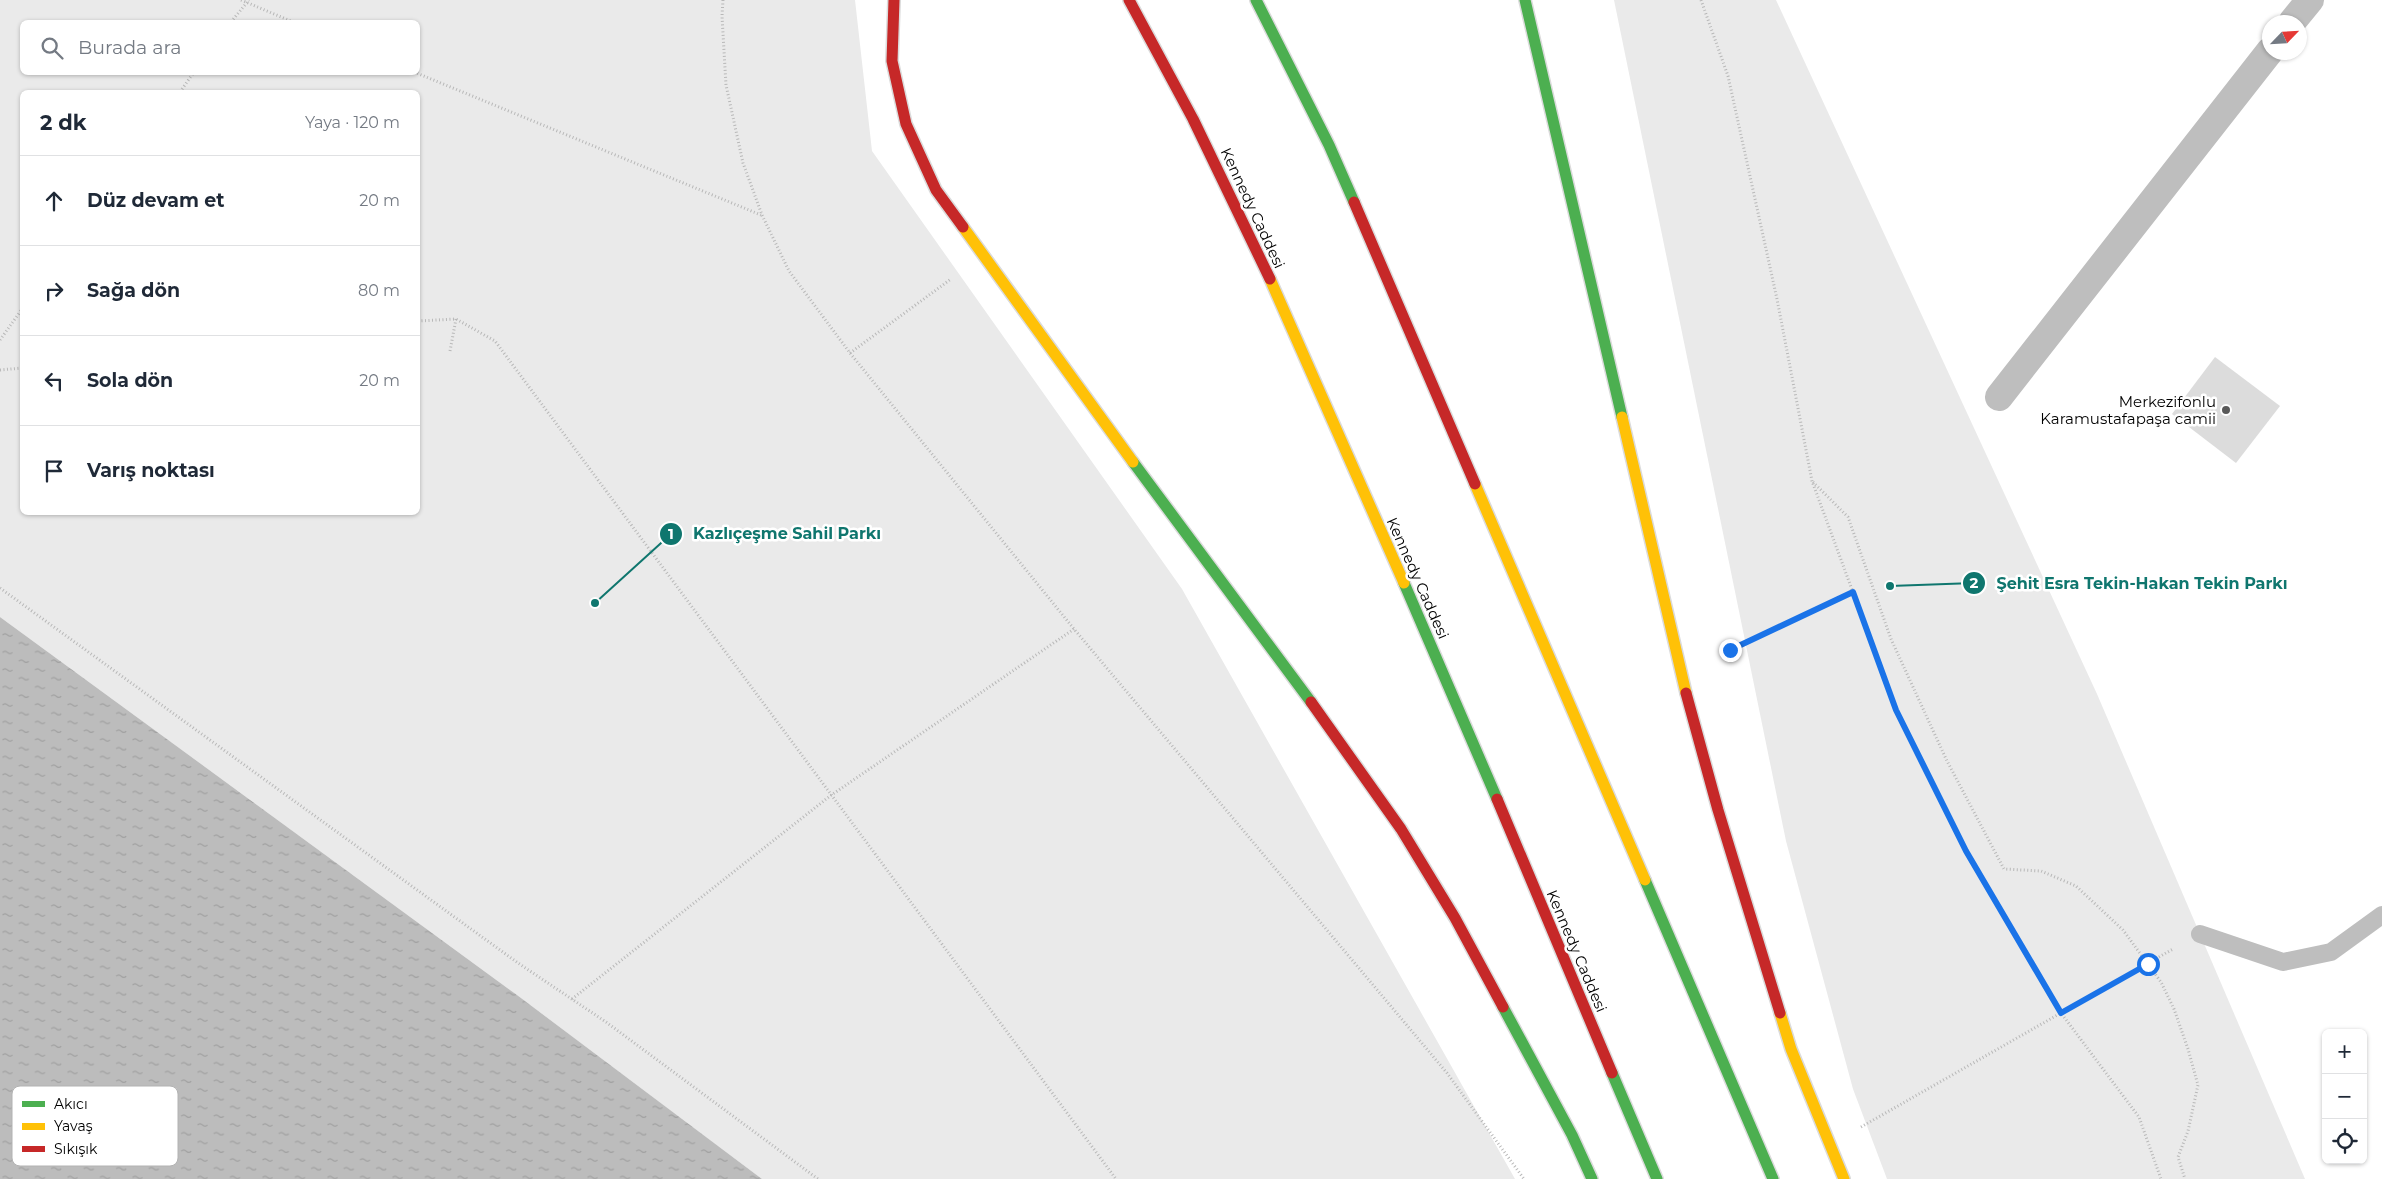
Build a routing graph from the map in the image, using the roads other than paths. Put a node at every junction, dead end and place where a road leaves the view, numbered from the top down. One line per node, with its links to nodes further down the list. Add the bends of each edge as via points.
1 (894, 0): 11 (highway, via 894,70 906,124 936,190 1203,560 1304,691 1401,829 1455,918)
2 (1129, 0): 12 (highway, Kennedy Caddesi, via 1174,78 1249,231 1428,639)
3 (1256, 0): 13 (highway, via 1332,154)
4 (1525, 0): 14 (highway, via 1687,697 1718,810 1792,1049)
5 (2310, 0): 6 (street)
6 (2298, 15)
7 (2263, 60): 8 (street)
8 (1999, 397)
9 (2382, 915): 10 (lane, via 2332,952 2282,962)
10 (2200, 934)
11 (1592, 1179)
12 (1657, 1179)
13 (1772, 1179)
14 (1844, 1179)

